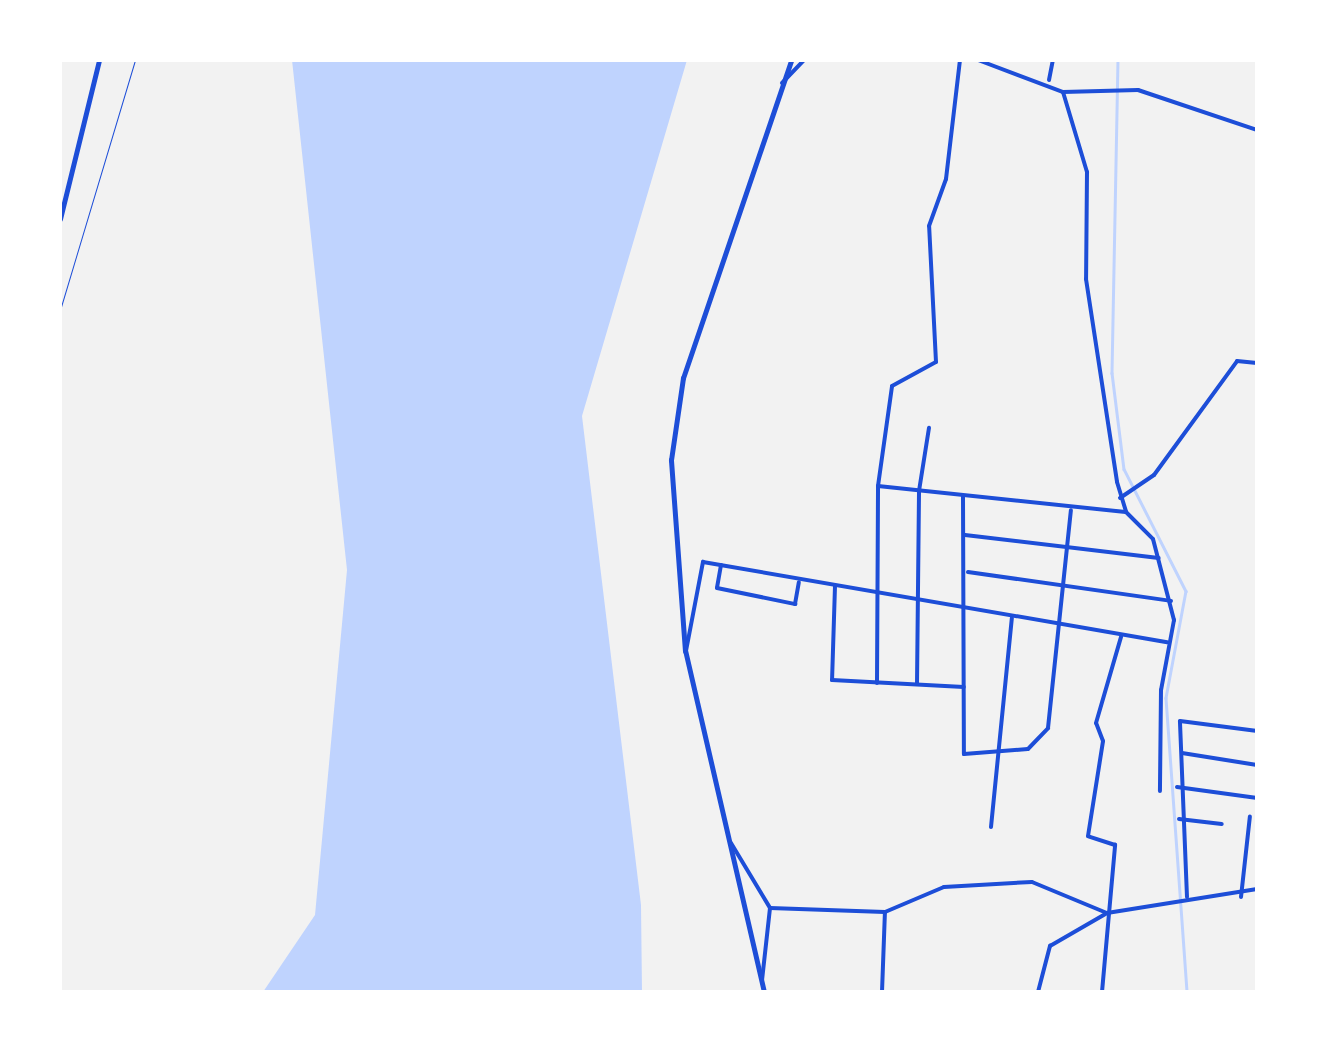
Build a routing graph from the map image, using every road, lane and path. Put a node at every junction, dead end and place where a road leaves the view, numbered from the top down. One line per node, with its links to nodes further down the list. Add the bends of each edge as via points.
1 (99, 60): 14 (main road)
2 (135, 60): 15 (path)
3 (791, 60): 11 (main road)
4 (804, 60): 11 (street)
5 (960, 60): 18 (street, via 946,179 930,226 936,362 892,386)
6 (978, 60): 9 (street)
7 (1006, 60): 9 (street)
8 (1053, 60): 10 (street)
9 (1007, 68): 10 (street)
10 (1049, 81): 12 (street)
11 (782, 83): 40 (main road, via 674,423 670,493)
12 (1062, 92): 13 (street, via 1118,88 1216,110); 21 (street, via 1087,172 1086,280)
13 (1257, 130)
14 (60, 219)
15 (60, 310)
16 (1257, 363): 21 (street, via 1236,361 1140,487)
17 (930, 428): 19 (street)
18 (878, 486): 19 (street); 32 (street)
19 (919, 491): 20 (street); 34 (street)
20 (963, 496): 22 (street); 24 (street)
21 (1122, 498): 23 (street)
22 (1071, 510): 23 (street); 25 (street)
23 (1126, 512): 26 (street)
24 (964, 534): 25 (street); 28 (street)
25 (1066, 547): 26 (street); 31 (street)
26 (1159, 558): 33 (street)
27 (721, 565): 29 (street); 29 (street, via 717,588 795,604); 40 (street, via 698,568)
28 (966, 572): 31 (street); 35 (street)
29 (800, 580): 30 (street)
30 (835, 586): 32 (street); 41 (street, via 832,680)
31 (1061, 586): 33 (street); 37 (street)
32 (878, 594): 34 (street); 41 (street)
33 (1171, 601): 39 (street)
34 (920, 602): 35 (street); 42 (street)
35 (967, 610): 36 (street); 43 (street)
36 (1012, 618): 37 (street); 45 (street)
37 (1055, 625): 38 (street); 45 (street, via 1048,728 1028,749)
38 (1121, 636): 39 (street); 63 (street, via 1096,723 1102,741 1088,836 1115,845)
39 (1167, 642): 49 (street)
40 (685, 651): 57 (main road)
41 (877, 683): 42 (street)
42 (917, 684): 43 (street)
43 (965, 688): 45 (street, via 964,754)
44 (1257, 731): 46 (street, via 1180,721)
45 (1005, 752): 54 (street)
46 (1182, 753): 47 (street); 48 (street)
47 (1257, 766)
48 (1178, 787): 50 (street); 52 (street)
49 (1160, 791)
50 (1257, 798)
51 (1250, 816): 55 (street)
52 (1178, 819): 53 (street); 60 (street)
53 (1222, 824)
54 (991, 827)
55 (1248, 832): 56 (street); 59 (street)
56 (1257, 833)
57 (731, 843): 61 (street); 64 (main road)
58 (1257, 889): 59 (street)
59 (1240, 896): 60 (street)
60 (1187, 897): 63 (street)
61 (770, 908): 62 (street); 64 (street)
62 (885, 912): 63 (street, via 944,888 1032,882); 66 (street)
63 (1107, 913): 67 (street, via 1050,946); 68 (street)
64 (762, 981): 65 (main road)
65 (764, 992)
66 (882, 992)
67 (1038, 992)
68 (1102, 992)

